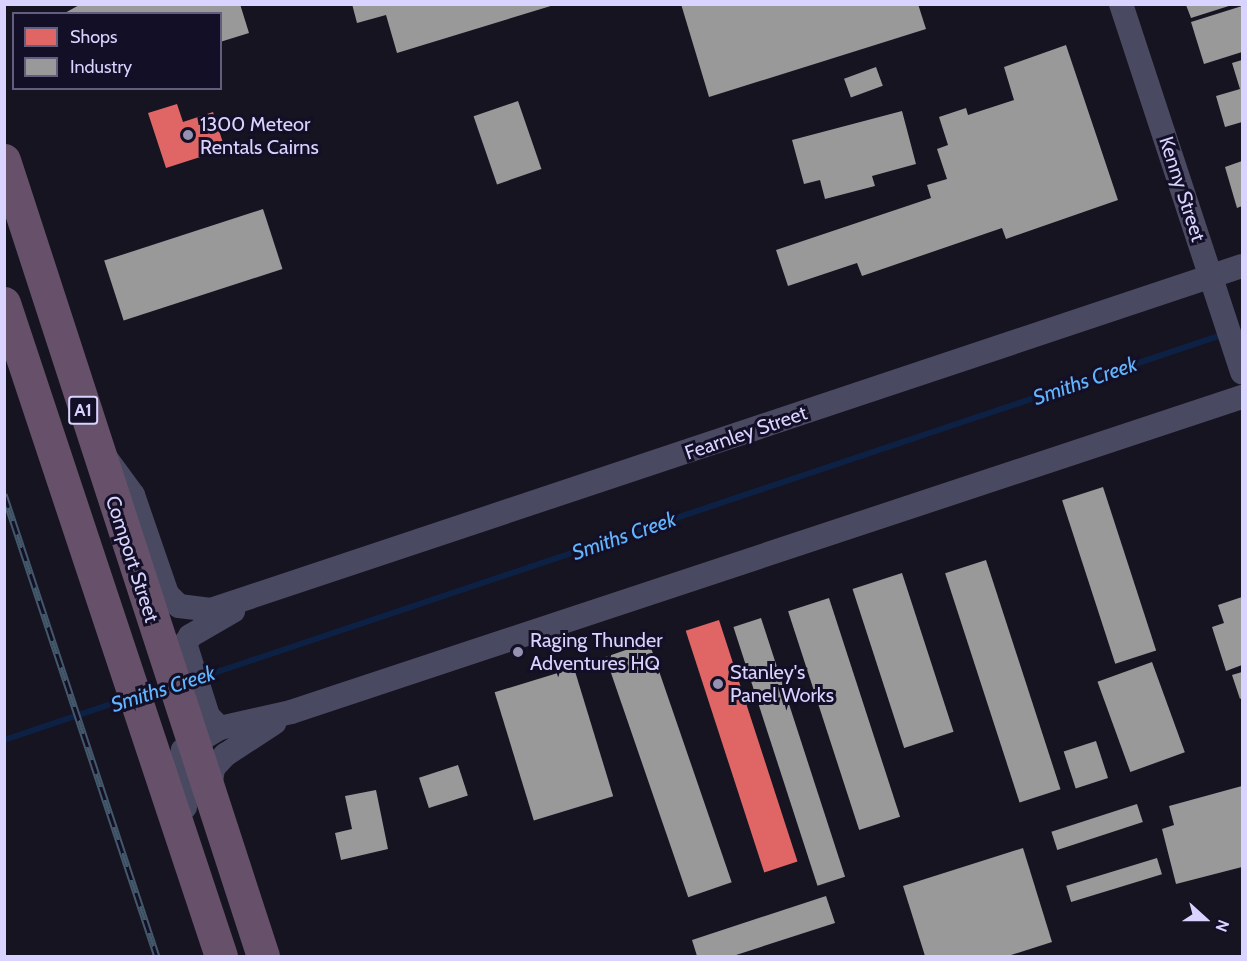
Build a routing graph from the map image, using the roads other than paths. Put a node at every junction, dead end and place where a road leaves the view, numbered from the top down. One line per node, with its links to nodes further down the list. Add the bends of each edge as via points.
1 (1121, 4): 4 (street, Kenny Street)
2 (4, 160): 8 (highway, Comport Street / A1)
3 (1242, 266): 4 (street, Fearnley Street)
4 (1211, 276): 6 (street, Kenny Street); 9 (street, Fearnley Street)
5 (4, 303): 14 (highway, Comport Street / A1)
6 (1242, 373)
7 (1242, 396): 11 (street)
8 (94, 445): 9 (street, Fearnley Street, via 129,487 172,601 200,610); 10 (highway, Comport Street / A1)
9 (250, 600): 10 (street, Fearnley Street)
10 (175, 657): 12 (street, via 208,716); 12 (highway, Comport Street / A1, via 182,709)
11 (291, 712): 12 (street); 13 (street, via 225,755 213,768)
12 (206, 734): 13 (highway, Comport Street / A1); 14 (street, via 180,757 179,784 224,920)
13 (209, 795): 15 (highway, Comport Street / A1)
14 (223, 957)
15 (263, 957)

